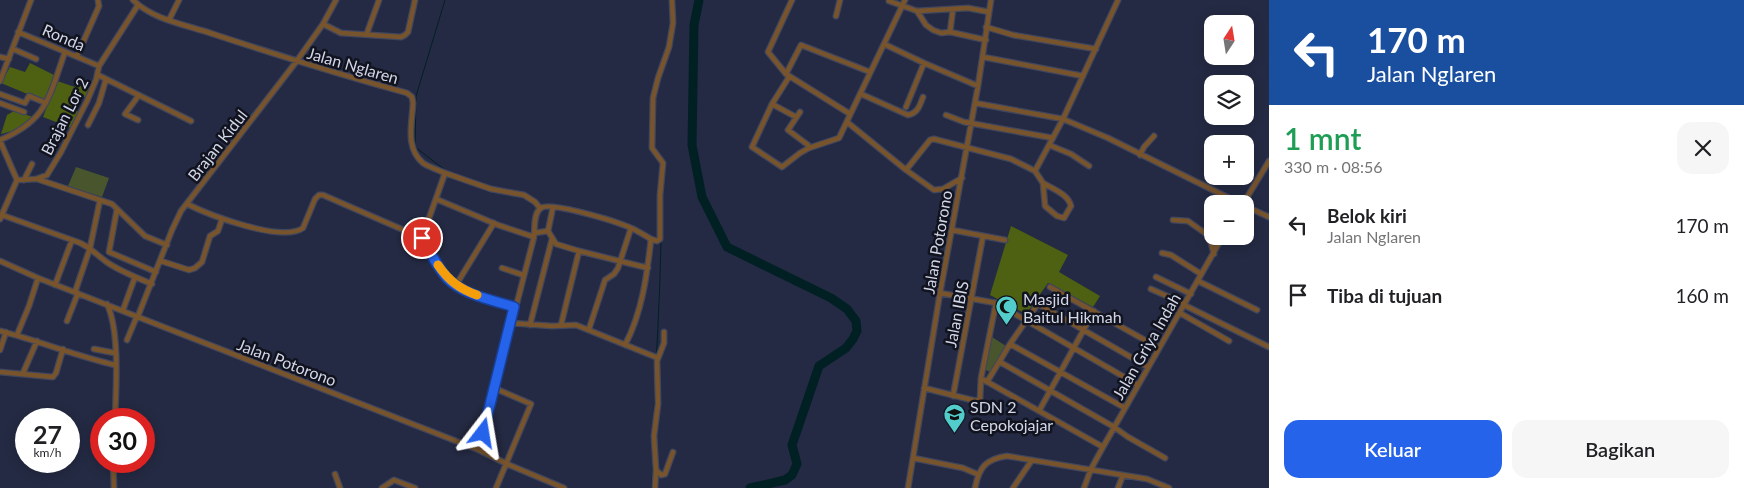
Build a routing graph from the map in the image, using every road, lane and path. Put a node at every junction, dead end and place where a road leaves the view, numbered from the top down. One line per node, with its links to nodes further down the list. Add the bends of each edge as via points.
1 (31, 0): 24 (street)
2 (98, 0): 32 (street, via 99,6)
3 (133, 0): 15 (street, Jalan Nglaren)
4 (179, 0): 21 (street)
5 (336, 0): 22 (street, Brajan Kidul)
6 (379, 0): 26 (street)
7 (416, 0): 26 (street, via 406,35)
8 (672, 0): 106 (street, via 669,47 653,93 652,148 663,163 660,239)
9 (792, 0): 42 (street, via 768,52)
10 (840, 0): 20 (street)
11 (889, 0): 16 (street)
12 (905, 0): 16 (street)
13 (991, 0): 19 (street, Jalan Potorono)
14 (1118, 0): 30 (street)
15 (138, 5): 21 (street, Jalan Nglaren); 39 (street, Brajan Lor 2)
16 (902, 6): 18 (street); 28 (street)
17 (953, 9): 18 (street); 19 (street); 25 (street)
18 (917, 11): 25 (street, via 933,30)
19 (989, 12): 23 (street, Jalan Potorono)
20 (836, 16)
21 (169, 20): 37 (street, Jalan Nglaren)
22 (323, 24): 26 (street, via 341,33); 37 (street, Brajan Kidul)
23 (986, 27): 27 (street, Jalan Potorono); 30 (street, via 1013,35)
24 (18, 32): 29 (street); 31 (street, Ronda)
25 (950, 32): 27 (street)
26 (367, 33)
27 (986, 40): 35 (street, Jalan Potorono)
28 (884, 44): 38 (street); 40 (street)
29 (13, 49): 34 (street); 36 (street)
30 (1096, 49): 43 (street)
31 (65, 52): 32 (street, Ronda); 52 (street)
32 (77, 56): 39 (street, Ronda)
33 (0, 57): 36 (street)
34 (36, 58)
35 (983, 58): 43 (street); 46 (street, Jalan Potorono)
36 (9, 60): 45 (street)
37 (296, 62): 79 (street, Jalan Nglaren, via 407,93 413,103 413,151 424,163); 89 (street, Brajan Kidul)
38 (924, 63): 46 (street); 55 (street)
39 (99, 66): 41 (street, Brajan Lor 2)
40 (870, 72): 42 (street, via 801,45); 48 (street)
41 (98, 75): 44 (street); 81 (street, Brajan Lor 2, via 58,158 47,174)
42 (788, 75): 54 (street); 58 (street)
43 (1083, 76): 62 (street)
44 (106, 79): 49 (street); 66 (street)
45 (0, 81)
46 (978, 86): 53 (street, Jalan Potorono)
47 (0, 94): 52 (street, via 25,104 29,96)
48 (861, 94): 50 (street, via 908,115 914,114); 58 (street)
49 (139, 95): 61 (street, via 125,114); 63 (street)
50 (924, 97)
51 (0, 103): 56 (street)
52 (46, 103): 69 (street, via 28,125)
53 (975, 103): 62 (street); 65 (street, Jalan Potorono)
54 (772, 104): 60 (street); 64 (street, via 752,147 782,168 809,148 836,140)
55 (906, 107)
56 (24, 112)
57 (800, 112): 60 (street)
58 (850, 114): 64 (street)
59 (946, 115): 65 (street)
60 (796, 117): 71 (street, via 788,130)
61 (138, 120)
62 (1063, 120): 68 (street); 73 (street)
63 (191, 121)
64 (847, 122): 77 (street)
65 (971, 123): 68 (street); 72 (street, Jalan Potorono)
66 (88, 124)
67 (1154, 136): 73 (street)
68 (1053, 138): 70 (street)
69 (0, 142): 82 (street)
70 (1049, 144): 76 (street); 78 (street)
71 (808, 145)
72 (968, 148): 77 (street, via 930,140); 78 (street, via 1011,159); 80 (street, Jalan Potorono)
73 (1140, 155): 85 (street)
74 (1269, 161): 86 (street)
75 (32, 164): 83 (street)
76 (1089, 166)
77 (906, 170): 80 (street, via 934,190 943,189)
78 (1035, 171): 84 (street)
79 (445, 173): 87 (street); 91 (street, via 491,189 524,195)
80 (962, 178): 100 (street, Jalan Potorono)
81 (36, 179): 83 (street); 88 (street)
82 (17, 180): 83 (street); 94 (street)
83 (24, 180)
84 (1043, 182): 84 (street, via 1070,202 1064,218 1048,211 1045,206)
85 (1224, 195)
86 (1248, 195)
87 (436, 199): 98 (street); 104 (street)
88 (100, 200): 92 (street); 111 (street)
89 (186, 204): 96 (street); 109 (street, Brajan Kidul)
90 (553, 207): 91 (street); 99 (street); 101 (street)
91 (540, 208): 102 (street)
92 (117, 209): 109 (street, via 145,236); 120 (street, via 109,252)
93 (1254, 210): 95 (street)
94 (1, 217): 107 (street)
95 (1269, 217)
96 (222, 219): 104 (street, via 294,233 303,228 315,199 323,195); 117 (street, via 218,230 210,236 202,262 196,268 189,270)
97 (1173, 220): 114 (street, via 1188,221 1209,236)
98 (494, 223): 102 (street); 129 (street)
99 (631, 228): 106 (street); 115 (street)
100 (952, 230): 103 (street); 133 (street, Jalan Potorono)
101 (548, 231): 102 (street); 105 (street)
102 (534, 235): 122 (street)
103 (982, 236): 108 (street); 135 (street, Jalan IBIS)
104 (422, 238): 129 (street, via 445,275)
105 (552, 238): 112 (street, via 556,244); 148 (street)
106 (651, 239): 119 (street)
107 (72, 240): 111 (street); 128 (street)
108 (1005, 240)
109 (167, 245): 117 (street, Brajan Kidul)
110 (1218, 245): 114 (street, Jalan Griya Indah)
111 (90, 248): 125 (street); 132 (street)
112 (579, 251): 115 (street); 149 (street)
113 (1162, 253): 121 (street, via 1171,255)
114 (1214, 254): 121 (street, Jalan Griya Indah)
115 (620, 260): 119 (street); 150 (street, via 614,274 605,280)
116 (0, 261): 124 (street, Jalan Potorono)
117 (161, 261): 120 (street, Brajan Kidul)
118 (502, 268): 122 (street)
119 (648, 268): 160 (street, via 638,314)
120 (156, 272): 127 (street, Brajan Kidul)
121 (1201, 274): 126 (street, Jalan Griya Indah)
122 (523, 275): 139 (street)
123 (1156, 277): 134 (street)
124 (38, 278): 128 (street, Jalan Potorono); 155 (street)
125 (135, 278): 127 (street); 140 (street)
126 (1198, 281): 134 (street, Jalan Griya Indah); 141 (street)
127 (152, 284): 144 (street, Brajan Kidul)
128 (55, 285): 132 (street, Jalan Potorono)
129 (456, 285): 139 (street)
130 (1050, 287): 142 (street)
131 (1151, 289): 138 (street)
132 (77, 293): 137 (street, Jalan Potorono); 145 (street)
133 (940, 293): 135 (street); 179 (street, Jalan Potorono)
134 (1191, 294): 138 (street, Jalan Griya Indah)
135 (971, 298): 136 (street); 181 (street, Jalan IBIS)
136 (996, 303): 146 (street); 175 (street)
137 (107, 304): 140 (street, Jalan Potorono); 167 (street, via 113,321)
138 (1185, 305): 143 (street, Jalan Griya Indah); 161 (street)
139 (514, 307): 147 (street)
140 (123, 310): 144 (street, Jalan Potorono)
141 (1257, 310)
142 (1094, 311): 151 (street); 162 (street)
143 (1180, 314): 158 (street); 162 (street, Jalan Griya Indah)
144 (138, 316): 156 (street, Brajan Kidul); 187 (street, Jalan Potorono)
145 (67, 321)
146 (1025, 321): 151 (street, via 1040,305); 159 (street); 165 (street)
147 (511, 323): 148 (street); 178 (street)
148 (530, 324): 149 (street)
149 (561, 325): 150 (street)
150 (589, 329): 160 (street)
151 (1083, 330): 165 (street); 171 (street)
152 (0, 331): 153 (street)
153 (6, 332): 155 (street); 166 (street)
154 (664, 332): 168 (street, via 662,351)
155 (17, 336): 157 (street)
156 (127, 340)
157 (37, 341): 163 (street); 173 (street)
158 (1230, 342)
159 (1010, 344): 169 (street); 174 (street)
160 (625, 345): 168 (street)
161 (1269, 347)
162 (1159, 348): 171 (street, Jalan Griya Indah)
163 (63, 349): 170 (street); 173 (street, via 55,376)
164 (94, 349): 167 (street)
165 (1073, 349): 174 (street); 177 (street)
166 (0, 350)
167 (115, 353): 170 (street)
168 (656, 357): 194 (street)
169 (1000, 362): 176 (street); 180 (street)
170 (115, 365): 182 (street)
171 (1148, 367): 177 (street, Jalan Griya Indah)
172 (0, 372): 173 (street)
173 (23, 373)
174 (1060, 373): 180 (street); 183 (street)
175 (981, 378): 176 (street); 181 (street, via 979,400)
176 (987, 382): 184 (street)
177 (1138, 385): 183 (street, Jalan Griya Indah)
178 (494, 388): 187 (street); 192 (street, via 531,404)
179 (924, 388): 181 (street); 189 (street, Jalan Potorono)
180 (1050, 390): 184 (street); 185 (street)
181 (953, 396)
182 (115, 408)
183 (1125, 408): 185 (street, Jalan Griya Indah)
184 (1039, 411): 186 (street)
185 (1114, 427): 186 (street, Jalan Griya Indah); 190 (street)
186 (1103, 447): 193 (street, Jalan Griya Indah)
187 (479, 450): 192 (street, Jalan Potorono)
188 (673, 452): 194 (street, via 665,474 661,475)
189 (913, 458): 197 (street); 206 (street, Jalan Potorono)
190 (1165, 458)
191 (1032, 460): 193 (street); 197 (street, via 1000,457 985,464); 208 (street)
192 (507, 464): 203 (street); 204 (street, Jalan Potorono)
193 (1091, 469): 198 (street); 209 (street, Jalan Griya Indah)
194 (656, 470): 205 (street)
195 (114, 473): 199 (street)
196 (335, 474): 200 (street)
197 (977, 474): 207 (street)
198 (1123, 475): 210 (street); 211 (street, via 1147,479)
199 (114, 488)
200 (340, 488)
201 (382, 488): 202 (street, via 394,480)
202 (415, 488)
203 (496, 488)
204 (564, 488)
205 (655, 488)
206 (908, 488)
207 (975, 488)
208 (1012, 488)
209 (1084, 488)
210 (1118, 488)
211 (1169, 488)

